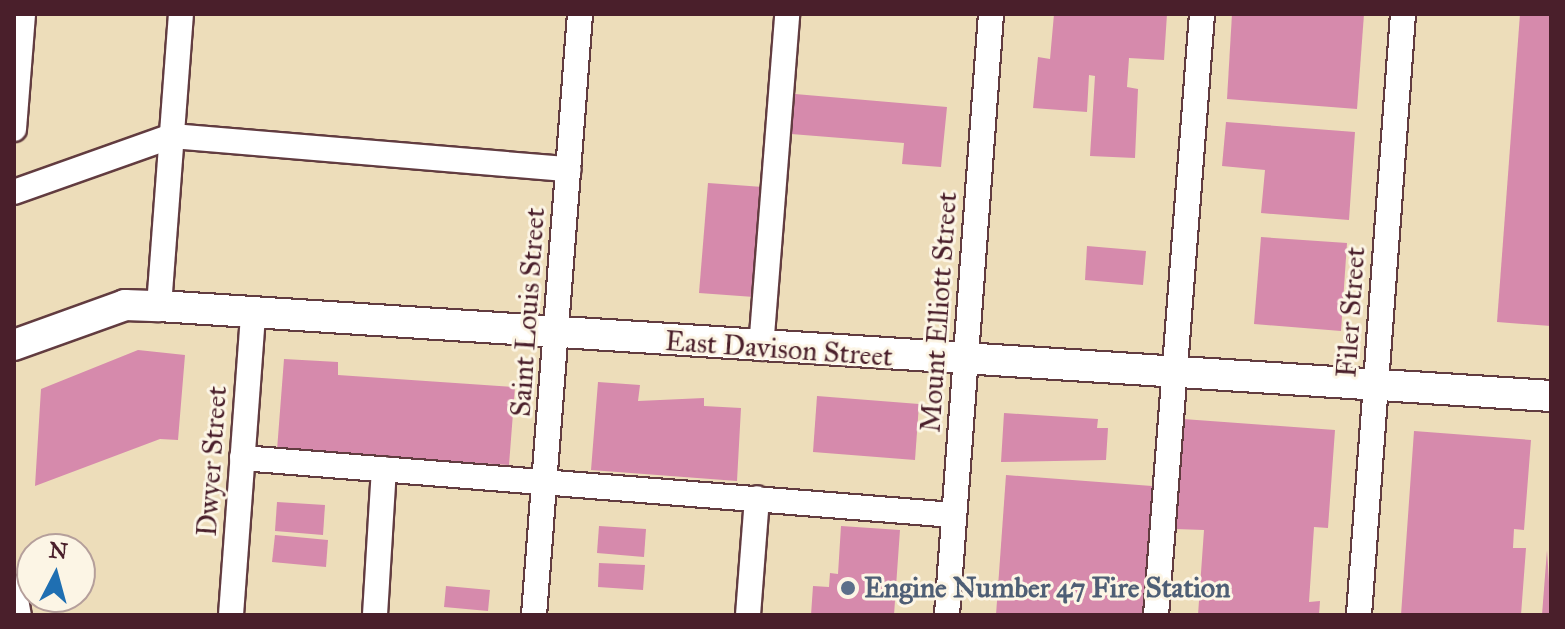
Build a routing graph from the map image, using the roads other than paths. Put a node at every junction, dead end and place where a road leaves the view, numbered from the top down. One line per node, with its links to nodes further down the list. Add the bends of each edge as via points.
1 (23, 14): 8 (street)
2 (181, 14): 9 (street)
3 (580, 14): 10 (street, Saint Louis Street)
4 (787, 14): 16 (street)
5 (991, 14): 17 (street, Mount Elliott Street)
6 (1202, 14): 18 (street)
7 (1403, 14): 19 (street, Filer Street)
8 (14, 129)
9 (172, 136): 10 (street); 11 (street); 12 (street)
10 (569, 169): 14 (street, Saint Louis Street)
11 (14, 192)
12 (159, 306): 13 (main road, East Davison Street); 15 (main road, East Davison Street, via 125,305)
13 (253, 312): 14 (main road, East Davison Street); 21 (street, Dwyer Street)
14 (557, 333): 16 (main road, East Davison Street); 23 (street, Saint Louis Street)
15 (14, 345)
16 (761, 348): 17 (main road, East Davison Street)
17 (966, 359): 18 (main road, East Davison Street); 25 (street, Mount Elliott Street)
18 (1177, 371): 19 (main road, East Davison Street); 33 (street)
19 (1376, 383): 20 (main road, East Davison Street); 34 (street, Filer Street)
20 (1551, 396)
21 (242, 458): 22 (street); 28 (street, Dwyer Street)
22 (384, 469): 23 (street); 29 (street)
23 (545, 482): 24 (street); 30 (street, Saint Louis Street)
24 (757, 498): 25 (street); 31 (street)
25 (954, 515): 32 (street, Mount Elliott Street)
26 (14, 588): 27 (street)
27 (19, 615)
28 (231, 615)
29 (375, 615)
30 (534, 615)
31 (748, 615)
32 (947, 615)
33 (1156, 615)
34 (1359, 615)

